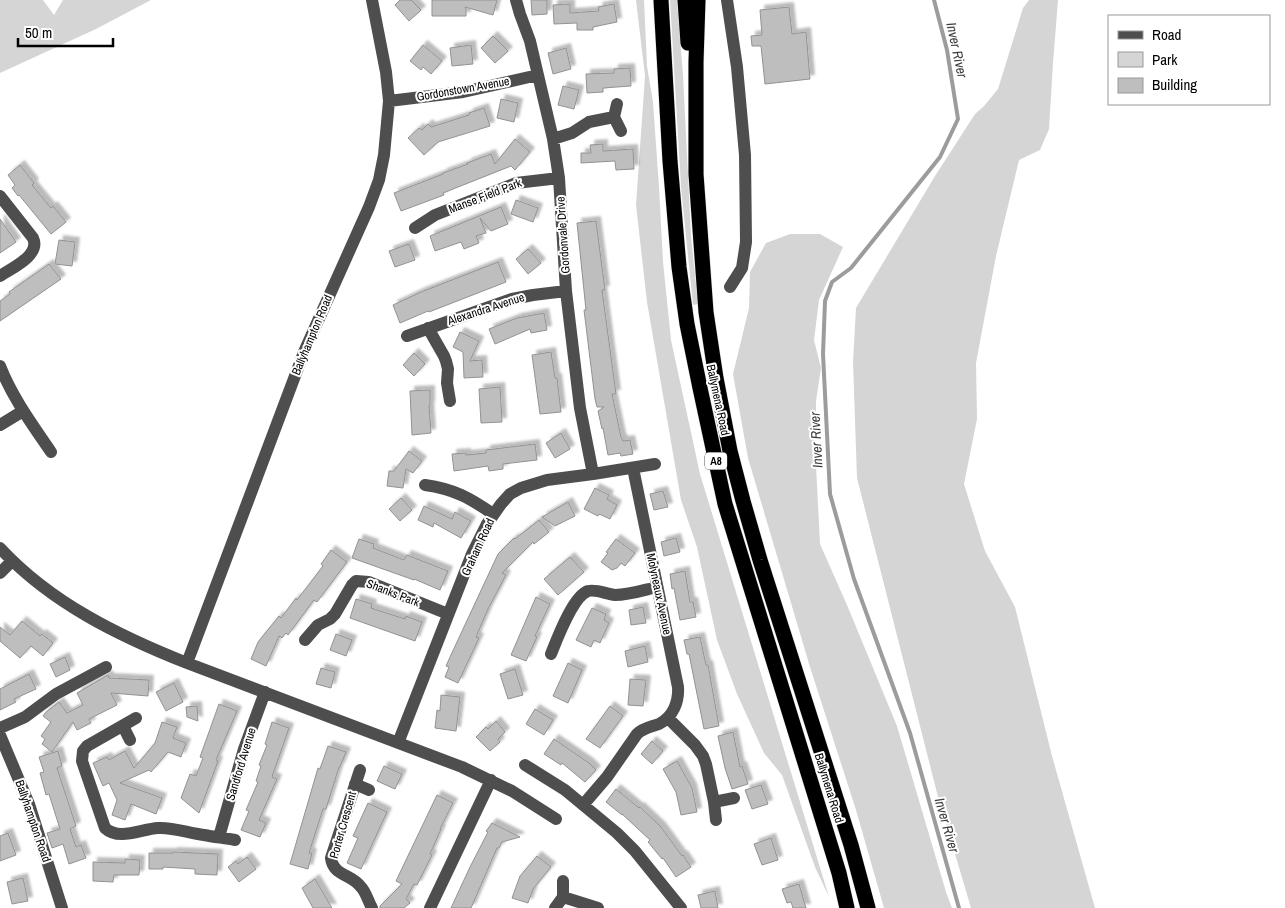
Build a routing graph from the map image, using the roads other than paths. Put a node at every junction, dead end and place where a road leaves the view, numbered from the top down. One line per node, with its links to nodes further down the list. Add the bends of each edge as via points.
1 (372, 0): 8 (street, Ballyhampton Road)
2 (516, 0): 7 (street, Gordonvale Drive)
3 (661, 0): 67 (highway, Ballymena Road / A8, via 680,267 700,388 725,504)
4 (685, 0): 11 (highway, A8)
5 (698, 0): 11 (highway, Ballymena Road / A8)
6 (727, 0): 16 (street, via 745,155 746,242 742,268)
7 (538, 75): 8 (street, Gordonstown Avenue, via 463,92); 10 (street, Gordonvale Drive)
8 (389, 101): 37 (street, Ballyhampton Road, via 379,180 304,352)
9 (621, 131): 10 (street, via 616,111)
10 (553, 139): 12 (street, Gordonvale Drive)
11 (696, 174): 68 (highway, Ballymena Road / A8, via 706,312 730,452 757,551)
12 (558, 178): 14 (street, Manse Field Park, via 516,183 435,215); 17 (street, Gordonvale Drive)
13 (0, 196): 15 (street, via 35,244 28,257)
14 (415, 228)
15 (0, 276)
16 (730, 287)
17 (566, 291): 18 (street, Alexandra Avenue, via 522,296); 27 (street, Gordonvale Drive, via 581,415)
18 (428, 328): 19 (street, Alexandra Avenue); 21 (street, via 446,361)
19 (407, 336)
20 (0, 366): 22 (street)
21 (450, 401)
22 (23, 411): 23 (street); 24 (street)
23 (0, 425)
24 (51, 452)
25 (654, 464): 26 (street, Graham Road)
26 (633, 468): 27 (street, Graham Road); 33 (street, Molyneaux Avenue)
27 (592, 474): 29 (street, Graham Road, via 529,484 510,494)
28 (426, 485): 29 (street, via 448,489)
29 (494, 514): 34 (street, Graham Road, via 472,554)
30 (0, 548): 31 (street)
31 (12, 561): 32 (street); 37 (street, via 87,616)
32 (0, 573)
33 (658, 588): 36 (street, via 618,594 592,590 582,594 574,603); 41 (street, Molyneaux Avenue, via 678,693)
34 (448, 614): 35 (street, Shanks Park, via 369,582 356,581 335,614 318,625); 46 (street, Graham Road)
35 (305, 640)
36 (551, 654)
37 (187, 663): 39 (street)
38 (106, 667): 43 (street)
39 (265, 692): 46 (street); 57 (street, Sandford Avenue, via 244,749)
40 (136, 718): 42 (street)
41 (668, 718): 53 (street, via 703,756); 54 (street, via 639,732)
42 (123, 726): 45 (street); 57 (street, via 87,746 82,754 105,828 118,834 163,828)
43 (0, 728)
44 (0, 734): 62 (street, Ballyhampton Road, via 29,804)
45 (130, 740)
46 (398, 743): 49 (street)
47 (525, 765): 54 (street, via 560,786)
48 (360, 770): 50 (street, Porter Crescent)
49 (491, 780): 55 (street); 64 (street)
50 (355, 784): 51 (street, Porter Crescent); 63 (street, Porter Crescent, via 331,858 335,870 362,887)
51 (369, 790)
52 (734, 798): 53 (street)
53 (714, 802): 56 (street)
54 (583, 805): 61 (street, via 626,842)
55 (556, 819)
56 (716, 820)
57 (219, 837): 58 (street)
58 (235, 840)
59 (563, 881): 60 (street)
60 (563, 897): 65 (street); 66 (street)
61 (679, 900)
62 (62, 908)
63 (372, 908)
64 (430, 908)
65 (555, 908)
66 (598, 908)
67 (847, 908)
68 (868, 908)

